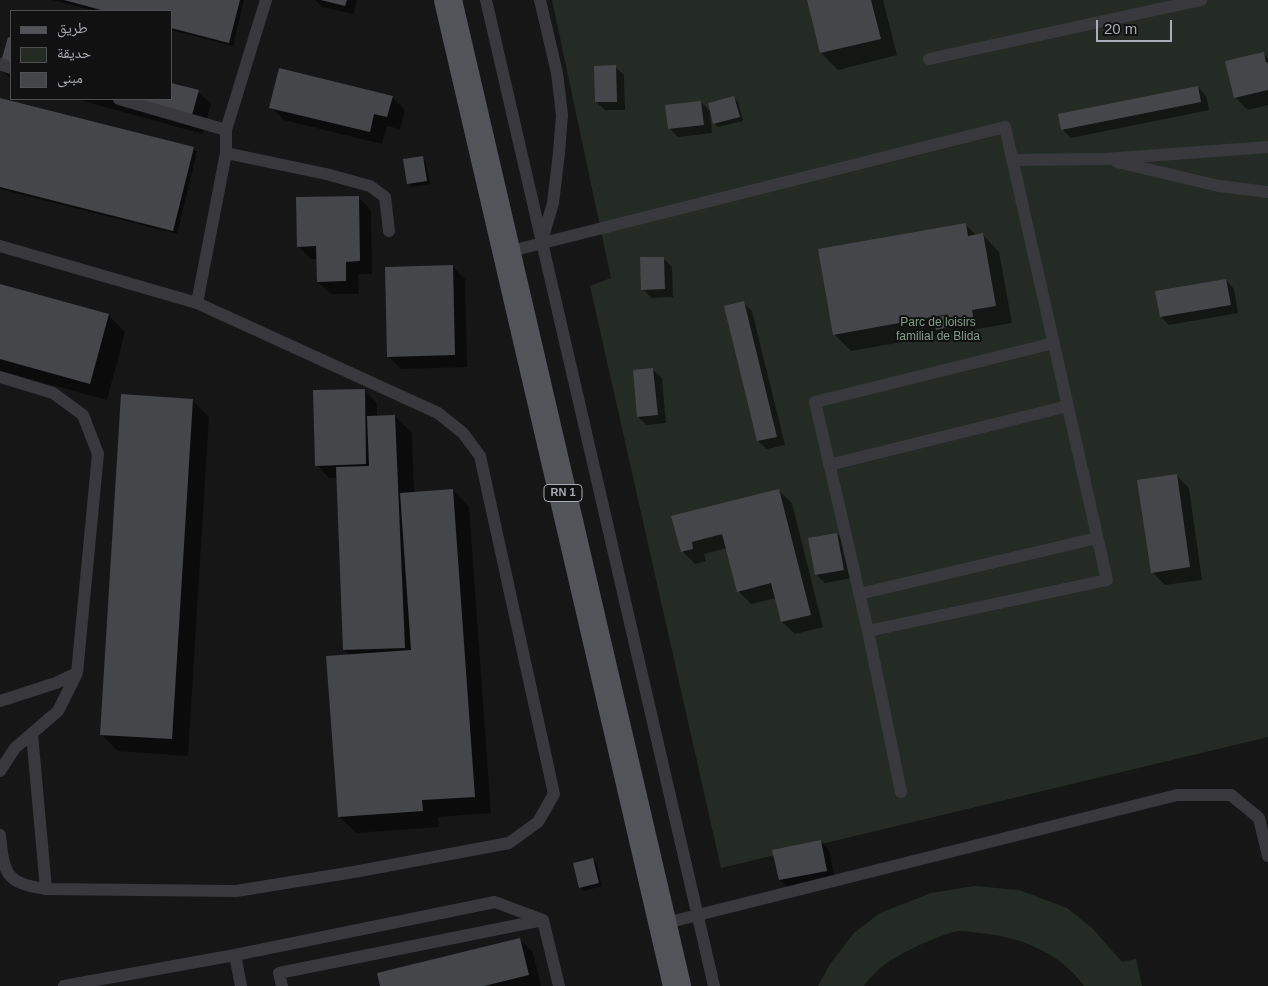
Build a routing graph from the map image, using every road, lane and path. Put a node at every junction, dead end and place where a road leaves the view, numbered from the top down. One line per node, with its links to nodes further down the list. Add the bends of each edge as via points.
1 (266, 0): 9 (lane)
2 (432, 0): 43 (main road, RN 1)
3 (448, 0): 18 (main road, RN 1)
4 (486, 0): 16 (lane)
5 (540, 0): 16 (lane, via 557,73 562,115 553,203)
6 (1201, 0): 7 (lane)
7 (929, 59)
8 (122, 100): 9 (lane)
9 (226, 130): 11 (lane)
10 (1268, 146): 13 (lane)
11 (226, 153): 15 (lane, via 370,186 385,197); 19 (lane)
12 (1012, 160): 13 (lane); 16 (lane, via 1005,127); 20 (lane)
13 (1105, 160): 14 (lane, via 1219,186)
14 (1268, 192)
15 (389, 231)
16 (542, 243): 18 (lane); 35 (lane)
17 (0, 246): 19 (lane)
18 (507, 252): 37 (main road, RN 1)
19 (198, 303): 34 (lane, via 438,413 463,433 480,456 554,794 538,822 509,843 374,869 236,892)
20 (1054, 343): 22 (lane); 23 (lane, via 815,402)
21 (0, 377): 27 (lane, via 53,393 83,415 98,454)
22 (1068, 406): 23 (lane); 24 (lane)
23 (830, 465): 25 (lane)
24 (1097, 538): 25 (lane); 26 (lane, via 1107,580)
25 (859, 594): 26 (lane)
26 (868, 631): 31 (lane)
27 (77, 673): 28 (lane); 29 (lane, via 58,712)
28 (0, 701)
29 (32, 734): 30 (lane, via 15,748); 34 (lane)
30 (0, 772)
31 (901, 792)
32 (0, 835): 34 (lane, via 3,861 11,878 24,886)
33 (1268, 856): 35 (lane, via 1259,818 1231,795 1176,795)
34 (46, 889)
35 (697, 915): 37 (lane); 45 (lane)
36 (543, 920): 38 (lane, via 495,902); 41 (lane, via 279,973); 42 (lane)
37 (662, 924): 44 (main road, RN 1)
38 (235, 955): 39 (lane); 40 (lane)
39 (64, 986)
40 (241, 986)
41 (282, 986)
42 (558, 986)
43 (658, 986)
44 (677, 986)
45 (714, 986)

